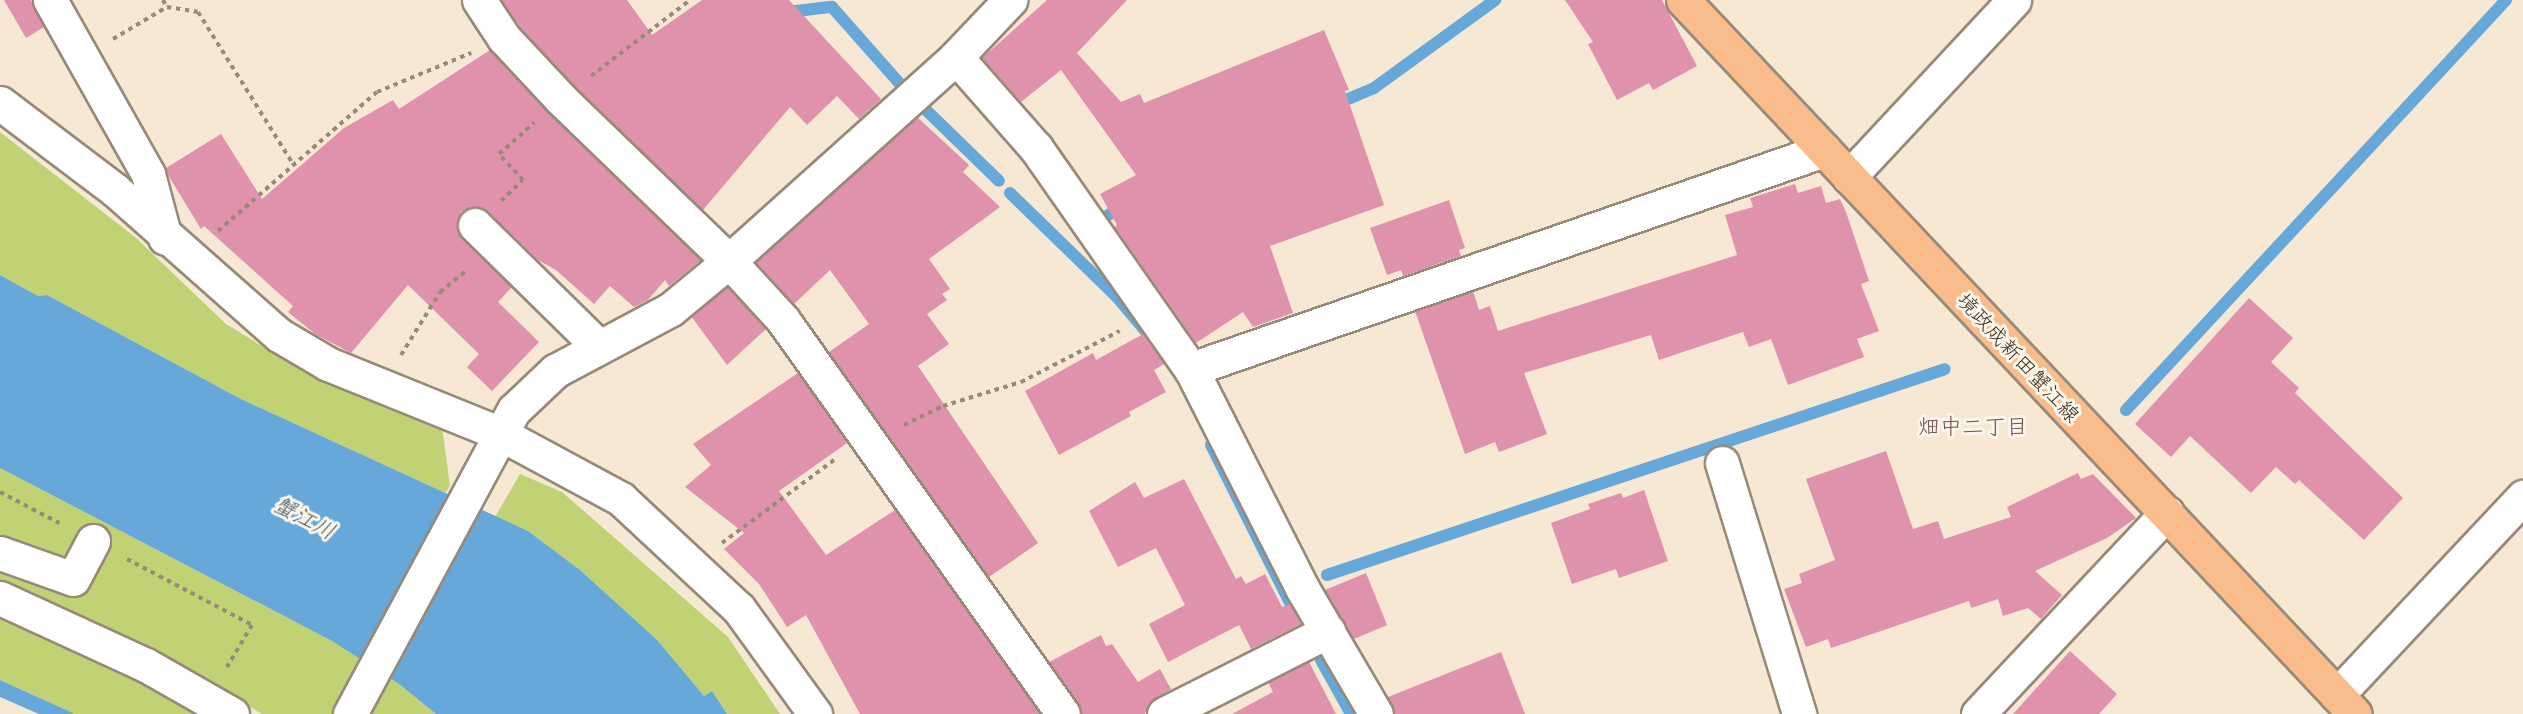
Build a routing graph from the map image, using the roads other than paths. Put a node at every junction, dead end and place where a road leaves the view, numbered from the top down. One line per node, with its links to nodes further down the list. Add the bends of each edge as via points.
1 (50, 0): 11 (street, via 148,174)
2 (479, 0): 12 (street, via 504,38 561,99)
3 (1010, 0): 6 (street)
4 (1683, 0): 8 (main road, 境政成新田蟹江線)
5 (2014, 0): 9 (street)
6 (956, 57): 12 (street); 14 (street, via 1036,148)
7 (0, 103): 11 (street, via 115,190)
8 (1824, 150): 9 (main road, 境政成新田蟹江線); 14 (street)
9 (1849, 177): 18 (main road, 境政成新田蟹江線)
10 (486, 236): 13 (street)
11 (177, 248): 15 (street, via 279,334 328,364 382,386)
12 (729, 261): 13 (street, via 671,309); 27 (street, via 783,320)
13 (597, 345): 15 (street, via 555,371 514,410)
14 (1191, 369): 22 (street)
15 (494, 447): 25 (street); 26 (street, via 621,499 739,609)
16 (1722, 463): 30 (street)
17 (2523, 497): 23 (street)
18 (2167, 513): 23 (main road, 境政成新田蟹江線); 31 (street)
19 (93, 542): 20 (street, via 73,579)
20 (0, 554)
21 (0, 598): 24 (street, via 146,665)
22 (1328, 631): 28 (street); 29 (street)
23 (2346, 705)
24 (232, 714)
25 (350, 714)
26 (815, 714)
27 (1063, 714)
28 (1164, 714)
29 (1376, 714)
30 (1799, 714)
31 (1978, 714)

